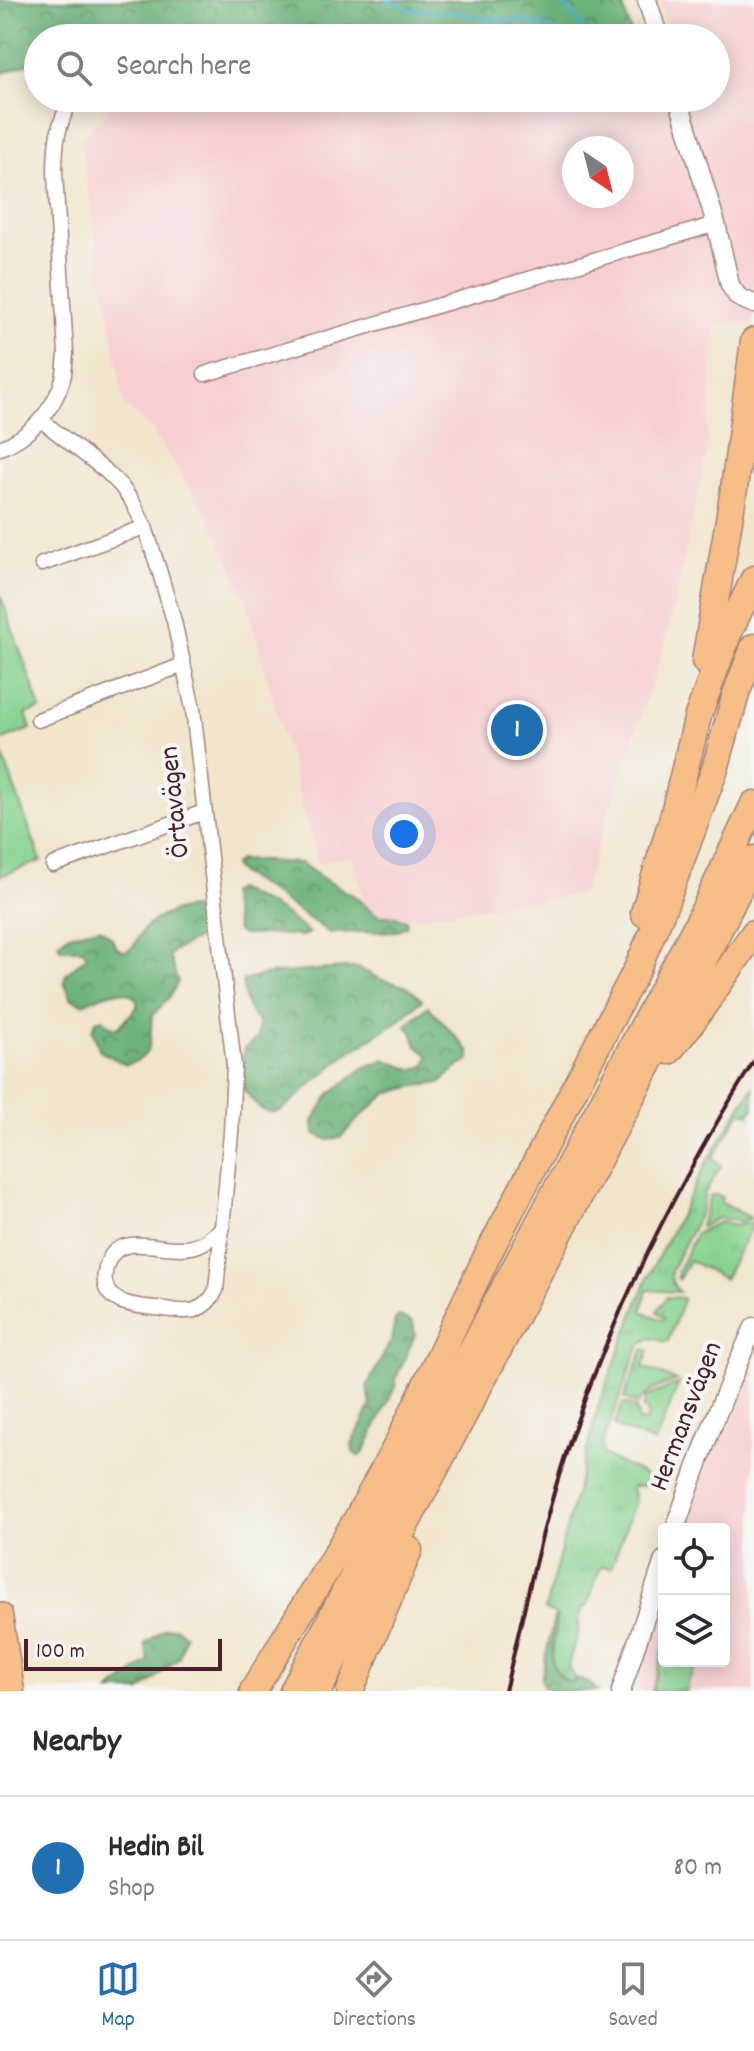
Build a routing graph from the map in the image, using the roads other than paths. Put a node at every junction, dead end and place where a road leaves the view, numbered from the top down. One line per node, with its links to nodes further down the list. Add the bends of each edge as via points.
1 (647, 0): 2 (street)
2 (655, 24)
3 (64, 112): 9 (street, via 55,173 66,353 63,380)
4 (682, 112): 5 (street)
5 (716, 224): 6 (street, via 730,285 738,297); 8 (street)
6 (754, 304)
7 (754, 341): 16 (highway)
8 (205, 374)
9 (41, 420): 10 (street); 11 (street, Örtavägen, via 114,479)
10 (0, 448)
11 (145, 527): 12 (street); 15 (street, Örtavägen)
12 (42, 564)
13 (754, 579): 16 (highway)
14 (754, 647): 18 (highway)
15 (183, 665): 17 (street); 20 (street, Örtavägen)
16 (698, 716): 24 (highway, via 658,870)
17 (38, 720)
18 (715, 769): 24 (highway, via 651,939); 26 (highway, via 680,908)
19 (754, 804): 26 (highway)
20 (204, 812): 22 (street); 27 (street, Örtavägen, via 234,1066)
21 (754, 859): 25 (highway)
22 (53, 865)
23 (754, 933): 25 (highway)
24 (603, 1033): 34 (highway, via 399,1441)
25 (625, 1108): 29 (highway)
26 (598, 1112): 35 (highway)
27 (223, 1227): 27 (street, Örtavägen, via 188,1248 119,1247 104,1276 110,1295 129,1305 187,1311 204,1305 216,1290)
28 (754, 1327): 30 (street, Hermansvägen)
29 (475, 1392): 36 (highway); 37 (highway)
30 (677, 1523)
31 (658, 1578): 38 (street)
32 (0, 1615): 33 (highway)
33 (12, 1691)
34 (253, 1691)
35 (293, 1691)
36 (318, 1691)
37 (350, 1691)
38 (621, 1691)

